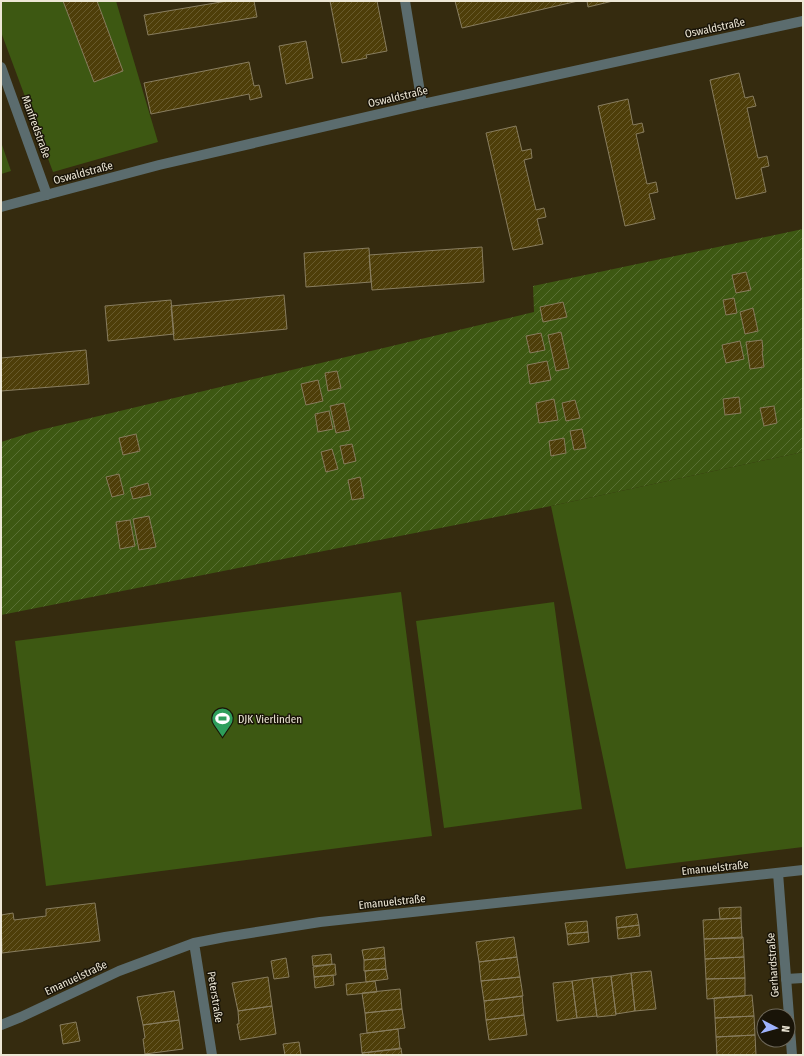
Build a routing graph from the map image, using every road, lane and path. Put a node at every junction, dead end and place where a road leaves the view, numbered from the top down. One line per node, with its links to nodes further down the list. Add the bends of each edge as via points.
1 (405, 1): 4 (street)
2 (803, 20): 4 (street, Oswaldstraße)
3 (1, 67): 5 (street, Manfredstraße)
4 (422, 104): 5 (street, Oswaldstraße, via 159,165)
5 (48, 195): 6 (street, Oswaldstraße)
6 (1, 207)
7 (803, 870): 8 (street, Emanuelstraße)
8 (778, 873): 9 (street, Emanuelstraße, via 320,922); 11 (street, Gerhardstraße)
9 (194, 943): 12 (street, Emanuelstraße, via 119,971); 13 (street, Peterstraße)
10 (803, 978): 11 (street)
11 (786, 979): 14 (street, Gerhardstraße)
12 (1, 1025)
13 (212, 1055)
14 (792, 1055)

